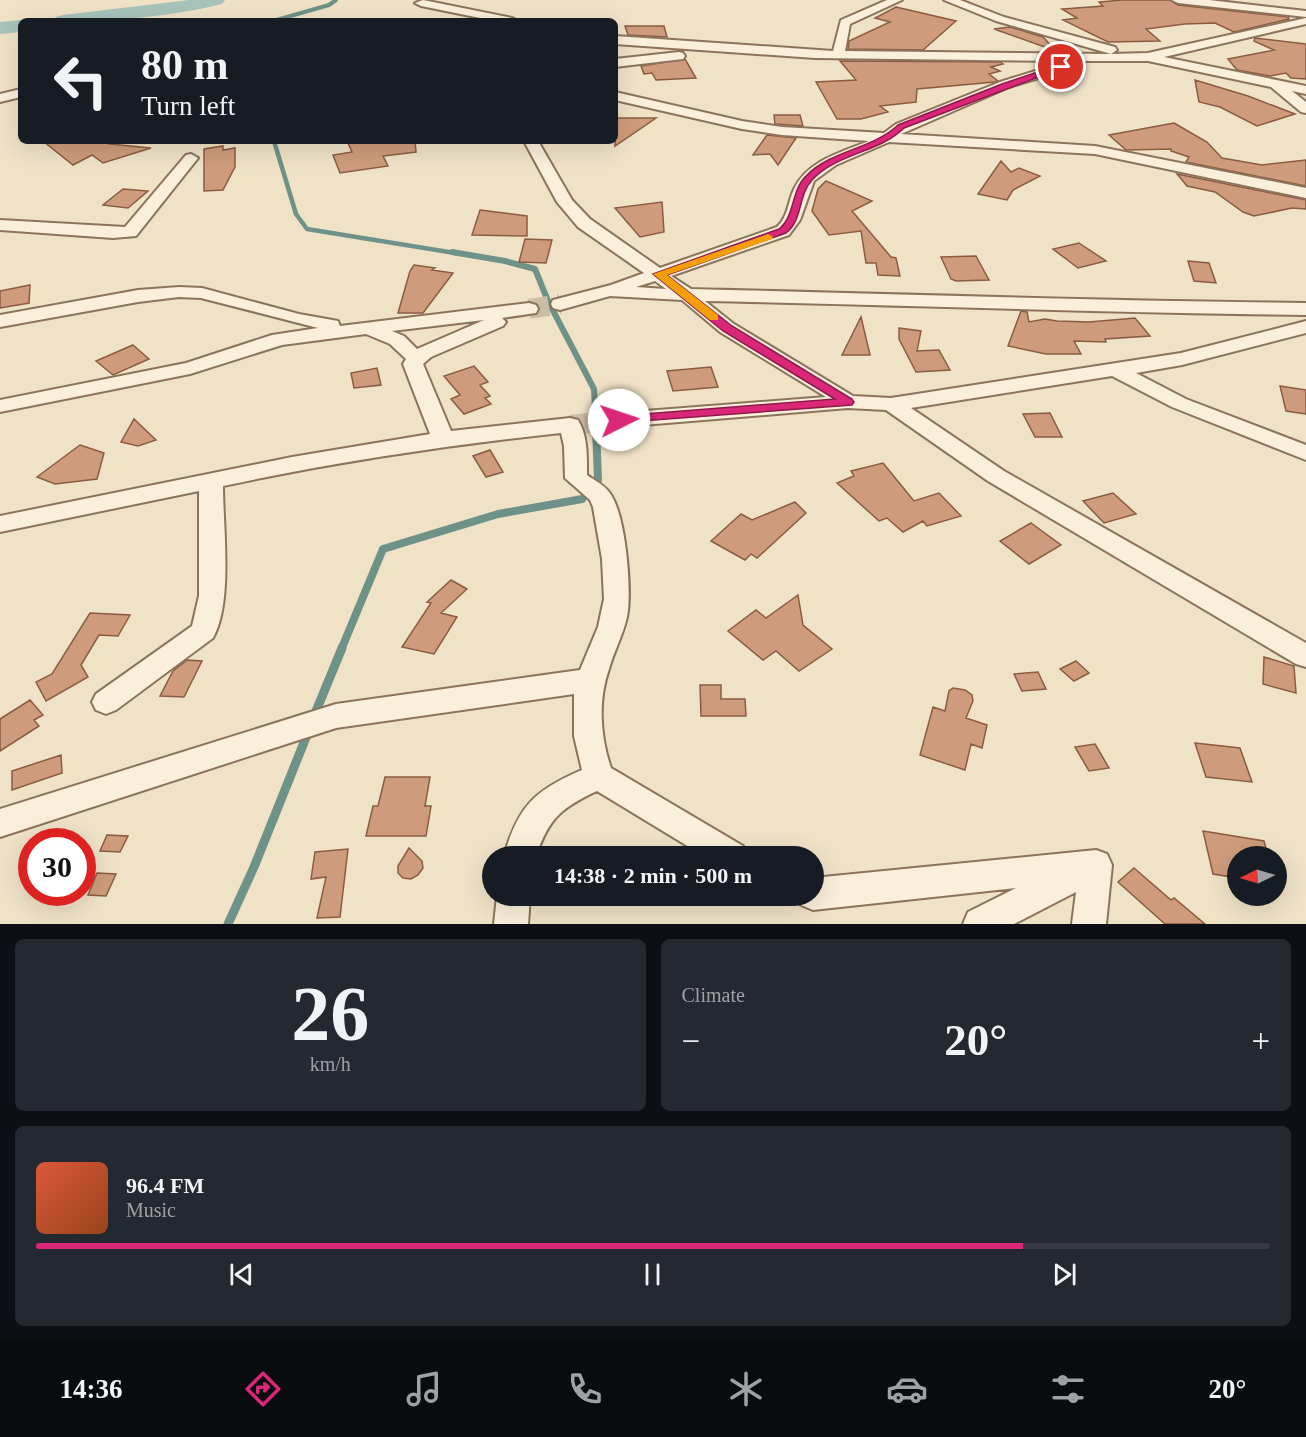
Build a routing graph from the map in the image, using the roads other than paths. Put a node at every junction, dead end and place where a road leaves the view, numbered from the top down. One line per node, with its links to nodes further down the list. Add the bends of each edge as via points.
1 (896, 0): 15 (street, via 845,22)
2 (950, 0): 16 (street, via 1031,28)
3 (1178, 0): 7 (street)
4 (1298, 0): 6 (street)
5 (420, 2): 8 (street); 9 (street)
6 (1306, 7)
7 (1306, 14)
8 (428, 18)
9 (497, 18)
10 (1306, 21): 11 (street)
11 (1257, 32): 12 (street); 16 (street)
12 (1306, 35)
13 (618, 40): 14 (street)
14 (714, 50): 15 (street); 18 (street)
15 (838, 54): 17 (street)
16 (1149, 57): 17 (street); 19 (street)
17 (1107, 58): 25 (street, via 1024,78 901,127)
18 (618, 63)
19 (1273, 83): 20 (street); 24 (street)
20 (1306, 90)
21 (18, 94): 23 (street)
22 (618, 97): 25 (street, via 760,128)
23 (0, 98)
24 (1306, 109)
25 (890, 137): 28 (street, via 1095,150); 30 (street, via 845,154 809,177 790,225 783,231)
26 (533, 144): 30 (street, via 575,214)
27 (191, 158): 29 (street, via 130,231)
28 (1306, 193)
29 (0, 225)
30 (659, 274): 31 (street); 32 (street)
31 (609, 290): 32 (street); 33 (street)
32 (687, 295): 34 (street); 40 (street, via 728,328)
33 (560, 304)
34 (1306, 309)
35 (0, 321): 37 (street, via 179,292 202,293 297,319)
36 (1306, 327): 39 (street, via 1182,358)
37 (360, 329): 38 (street, via 397,340); 38 (street, via 529,309); 42 (street, via 279,339 190,368)
38 (416, 358): 44 (street, via 413,364)
39 (1115, 370): 41 (street); 45 (street, via 1179,404)
40 (848, 402): 41 (street); 43 (street)
41 (891, 404): 48 (street, via 996,476)
42 (0, 406)
43 (619, 420)
44 (443, 439): 46 (street); 49 (street, via 570,425 576,478 600,496 617,583 615,612)
45 (1306, 453)
46 (211, 481): 47 (street); 50 (street, via 212,596 204,632)
47 (0, 524)
48 (1306, 656)
49 (592, 680): 51 (street, via 588,733); 52 (street, via 336,716)
50 (106, 702)
51 (599, 776): 53 (street, via 548,800 530,825); 54 (street)
52 (0, 823)
53 (523, 846)
54 (715, 846)
55 (1096, 865): 56 (street); 59 (street); 60 (street)
56 (824, 893)
57 (513, 906): 58 (street)
58 (511, 924)
59 (980, 924)
60 (1089, 924)

